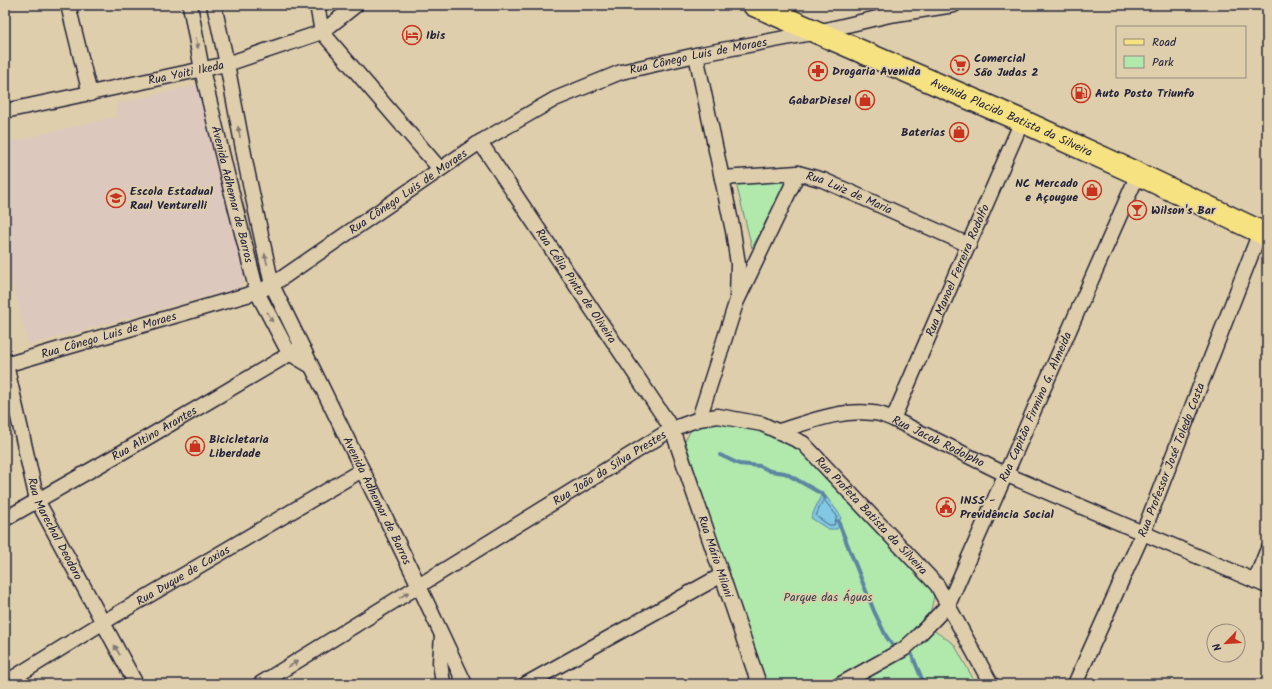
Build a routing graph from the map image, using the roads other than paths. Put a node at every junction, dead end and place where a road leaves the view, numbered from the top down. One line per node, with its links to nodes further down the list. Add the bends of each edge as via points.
1 (68, 5): 14 (street)
2 (190, 5): 13 (street, Avenida Adhemar de Barros, one-way to 13)
3 (214, 5): 12 (street, Avenida Adhemar de Barros)
4 (317, 5): 9 (street)
5 (356, 5): 9 (street, Rua Yoiti Ikeda)
6 (754, 5): 10 (main road, Avenida Placido Batista da Silveira)
7 (954, 5): 8 (street, Rua Cônego Luis de Moraes)
8 (896, 10): 10 (street, Rua Cônego Luis de Moraes)
9 (322, 32): 12 (street, Rua Yoiti Ikeda); 18 (street)
10 (817, 32): 11 (street, Rua Cônego Luis de Moraes); 16 (main road, Avenida Placido Batista da Silveira)
11 (696, 55): 17 (street, Rua Cônego Luis de Moraes, via 621,72 555,99); 23 (street)
12 (227, 64): 13 (street, Rua Yoiti Ikeda); 19 (street, Avenida Adhemar de Barros, one-way to 12)
13 (202, 70): 14 (street, Rua Yoiti Ikeda); 21 (street, Avenida Adhemar de Barros)
14 (90, 94): 15 (street, Rua Yoiti Ikeda)
15 (5, 111)
16 (1022, 122): 22 (main road, Avenida Placido Batista da Silveira); 25 (street, Rua Manoel Ferreira Rodolfo)
17 (480, 142): 18 (street, Rua Cônego Luis de Moraes); 33 (street, Rua Célia Pinto de Oliveira)
18 (440, 169): 26 (street, Rua Cônego Luis de Moraes)
19 (247, 170): 21 (street); 26 (street, Avenida Adhemar de Barros, one-way to 19)
20 (798, 173): 23 (street, Rua Luiz de Maria); 25 (street, Rua Luiz de Maria, via 823,180); 28 (street)
21 (227, 174): 27 (street, Avenida Adhemar de Barros)
22 (1138, 174): 24 (main road, Avenida Placido Batista da Silveira); 36 (street, Rua Capitão Firmino G. Almeida)
23 (722, 178): 28 (street, via 738,264)
24 (1264, 233): 39 (street, Rua Professor José Toledo Costa)
25 (969, 246): 32 (street, Rua Manoel Ferreira Rodolfo)
26 (272, 285): 27 (street, Rua Cônego Luis de Moraes); 29 (street, Avenida Adhemar de Barros)
27 (257, 292): 29 (street, Avenida Adhemar de Barros, one-way to 29); 30 (street, Rua Cônego Luis de Moraes)
28 (736, 303): 31 (street)
29 (295, 350): 35 (street, Avenida Adhemar de Barros, via 311,366); 37 (street, Rua Altino Arantes)
30 (5, 364): 37 (street, Rua Marechal Deodoro)
31 (699, 418): 33 (street, Rua João da Silva Prestes); 34 (street, Rua Profeta Batista da Silveira, via 731,418 762,424)
32 (893, 419): 34 (street, Rua Jacob Rodolpho, via 874,413 852,412 824,417); 36 (street, Rua Jacob Rodolpho)
33 (672, 429): 41 (street, Rua Mário Milani); 43 (street, Rua João da Silva Prestes)
34 (779, 431): 44 (street, Rua Profeta Batista da Silveira, via 803,443 937,585)
35 (362, 470): 43 (street, Avenida Adhemar de Barros); 45 (street, Rua Duque de Caxias)
36 (1006, 474): 39 (street, Rua Jacob Rodolpho); 44 (street, Rua Capitão Firmino G. Almeida)
37 (37, 500): 38 (street, Rua Altino Arantes); 45 (street, Rua Marechal Deodoro)
38 (5, 519)
39 (1144, 533): 42 (street, Rua Jacob Rodolpho); 56 (street, Rua Professor José Toledo Costa)
40 (1267, 551): 42 (street)
41 (722, 575): 52 (street); 53 (street, Rua Mário Milani)
42 (1261, 584)
43 (419, 586): 46 (street, Avenida Adhemar de Barros); 49 (street, Rua João da Silva Prestes, one-way to 43)
44 (948, 605): 54 (street, Rua Capitão Firmino G. Almeida, via 904,649); 55 (street, Rua Profeta Batista da Silveira)
45 (102, 623): 47 (street, Rua Duque de Caxias); 48 (street, Rua Marechal Deodoro, one-way to 45)
46 (442, 636): 50 (street, Avenida Adhemar de Barros, via 440,662); 51 (street, Avenida Adhemar de Barros)
47 (5, 683)
48 (136, 684)
49 (260, 684)
50 (443, 684)
51 (465, 684)
52 (526, 684)
53 (759, 684)
54 (842, 684)
55 (990, 684)
56 (1075, 684)

